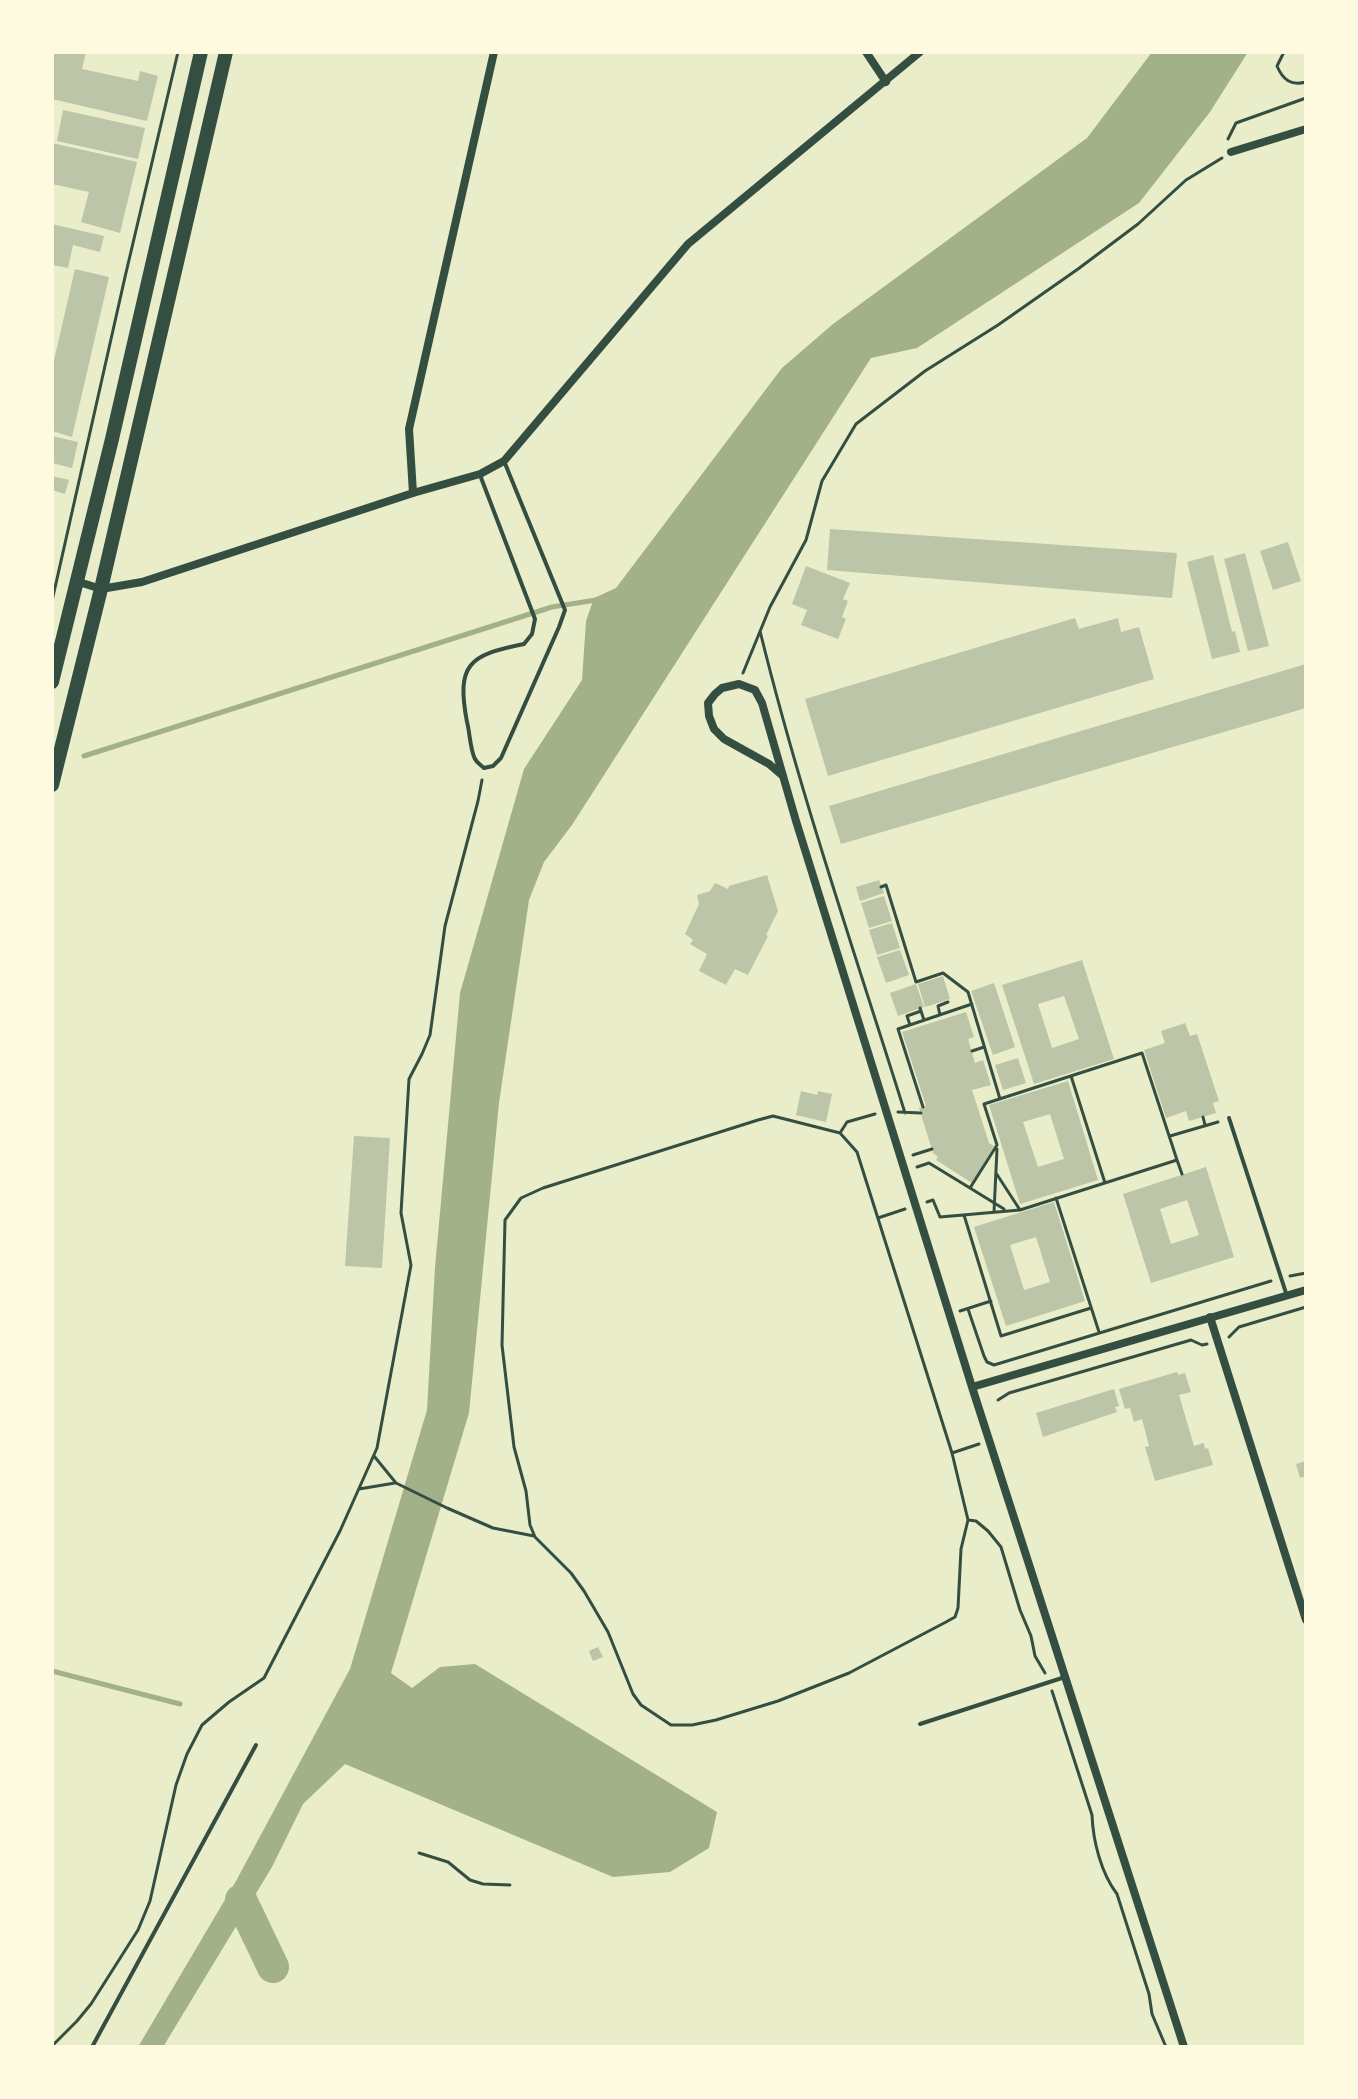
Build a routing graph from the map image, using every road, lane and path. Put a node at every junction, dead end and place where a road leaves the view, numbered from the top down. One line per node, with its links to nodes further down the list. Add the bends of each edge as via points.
1 (178, 52): 19 (path)
2 (201, 52): 17 (main road)
3 (226, 52): 18 (main road)
4 (494, 52): 16 (street, via 409,429)
5 (866, 52): 8 (street)
6 (920, 52): 8 (street)
7 (1284, 52): 9 (path, via 1277,66 1282,76 1289,82)
8 (886, 82): 14 (street, via 688,244)
9 (1306, 82)
10 (1306, 98): 13 (path, via 1236,123)
11 (1306, 129): 12 (street)
12 (1231, 152): 13 (path)
13 (1219, 159): 20 (path, via 1078,269 856,424 822,481 806,540)
14 (504, 461): 15 (street); 23 (lane, via 565,610 501,758)
15 (480, 474): 16 (street); 23 (lane, via 535,619 524,644 481,656 469,666 463,683 475,759)
16 (413, 493): 18 (street, via 142,582)
17 (76, 580): 18 (street); 21 (main road)
18 (101, 589): 25 (main road)
19 (52, 601)
20 (760, 631): 22 (path); 44 (path, via 807,802)
21 (52, 682)
22 (739, 684): 24 (street, via 755,690 762,703); 24 (street, via 722,688 708,703 714,729)
23 (484, 768): 82 (path, via 445,926 430,1035 409,1079 401,1213 411,1265)
24 (783, 776): 43 (street)
25 (52, 785)
26 (881, 887): 27 (path, via 886,885)
27 (899, 923): 28 (path); 29 (path, via 916,982 943,973 968,992)
28 (893, 925)
29 (972, 1004): 30 (path); 34 (path)
30 (951, 1012): 31 (path); 31 (path, via 948,1001 938,1006)
31 (940, 1015): 32 (path)
32 (924, 1020): 33 (path); 33 (path, via 920,1010 907,1016)
33 (910, 1025): 42 (path, via 898,1029)
34 (984, 1047): 35 (path); 38 (path)
35 (972, 1051)
36 (1071, 1076): 39 (path); 50 (path, via 1142,1053); 58 (path)
37 (1002, 1087): 38 (path)
38 (996, 1088): 39 (path)
39 (1000, 1099): 40 (path)
40 (984, 1104): 41 (path); 51 (path)
41 (977, 1106)
42 (923, 1107)
43 (886, 1110): 44 (path); 49 (path, via 847,1122); 53 (street)
44 (905, 1113): 45 (path)
45 (921, 1113)
46 (1203, 1117): 48 (path)
47 (1229, 1118): 48 (path); 69 (lane)
48 (1205, 1125): 50 (path)
49 (840, 1133): 67 (path, via 857,1152); 86 (path, via 773,1116 521,1198 505,1220 502,1345 514,1447)
50 (1170, 1136): 54 (path)
51 (997, 1145): 56 (path); 59 (path)
52 (932, 1149): 53 (path)
53 (901, 1159): 55 (street)
54 (1177, 1160): 57 (path); 58 (path)
55 (905, 1171): 59 (path, via 929,1163); 62 (street)
56 (996, 1173): 61 (path); 63 (path)
57 (1182, 1174)
58 (1105, 1183): 60 (path)
59 (970, 1188): 61 (path)
60 (1056, 1198): 63 (path); 74 (path)
61 (994, 1204): 64 (path); 65 (path)
62 (916, 1206): 66 (path, via 933,1200 940,1217); 67 (path); 76 (street)
63 (1020, 1210): 64 (path)
64 (1006, 1211): 65 (path)
65 (994, 1212): 66 (path)
66 (964, 1215): 72 (path)
67 (878, 1218): 85 (path)
68 (1306, 1273): 69 (path)
69 (1281, 1278): 71 (lane); 78 (path)
70 (1306, 1290): 71 (street)
71 (1287, 1296): 77 (street)
72 (991, 1301): 74 (path, via 1001,1336); 75 (path)
73 (1306, 1307): 79 (path, via 1239,1327)
74 (1091, 1308): 78 (path)
75 (968, 1309): 76 (path); 78 (path, via 984,1356 994,1365)
76 (950, 1315): 80 (street)
77 (1210, 1317): 79 (street); 80 (street)
78 (1099, 1332)
79 (1217, 1341): 81 (path, via 1202,1345 1191,1340); 87 (street)
80 (972, 1387): 88 (street)
81 (998, 1400)
82 (374, 1456): 83 (path); 84 (path)
83 (396, 1483): 84 (path); 86 (path, via 493,1528)
84 (359, 1489): 94 (path, via 264,1678 202,1725 176,1785 150,1901 138,1930 91,2004)
85 (968, 1520): 86 (path, via 955,1617 849,1673 766,1705 680,1726 641,1705 584,1591); 89 (path, via 976,1521 1001,1547 1035,1656)
86 (535, 1537)
87 (1306, 1620)
88 (1065, 1677): 89 (lane); 97 (street)
89 (1049, 1683): 90 (lane); 96 (path, via 1092,1815 1107,1881 1117,1894)
90 (920, 1724)
91 (256, 1745): 95 (lane)
92 (419, 1853): 93 (path, via 448,1862 470,1880)
93 (510, 1885)
94 (52, 2046)
95 (92, 2047)
96 (1166, 2047)
97 (1184, 2047)

